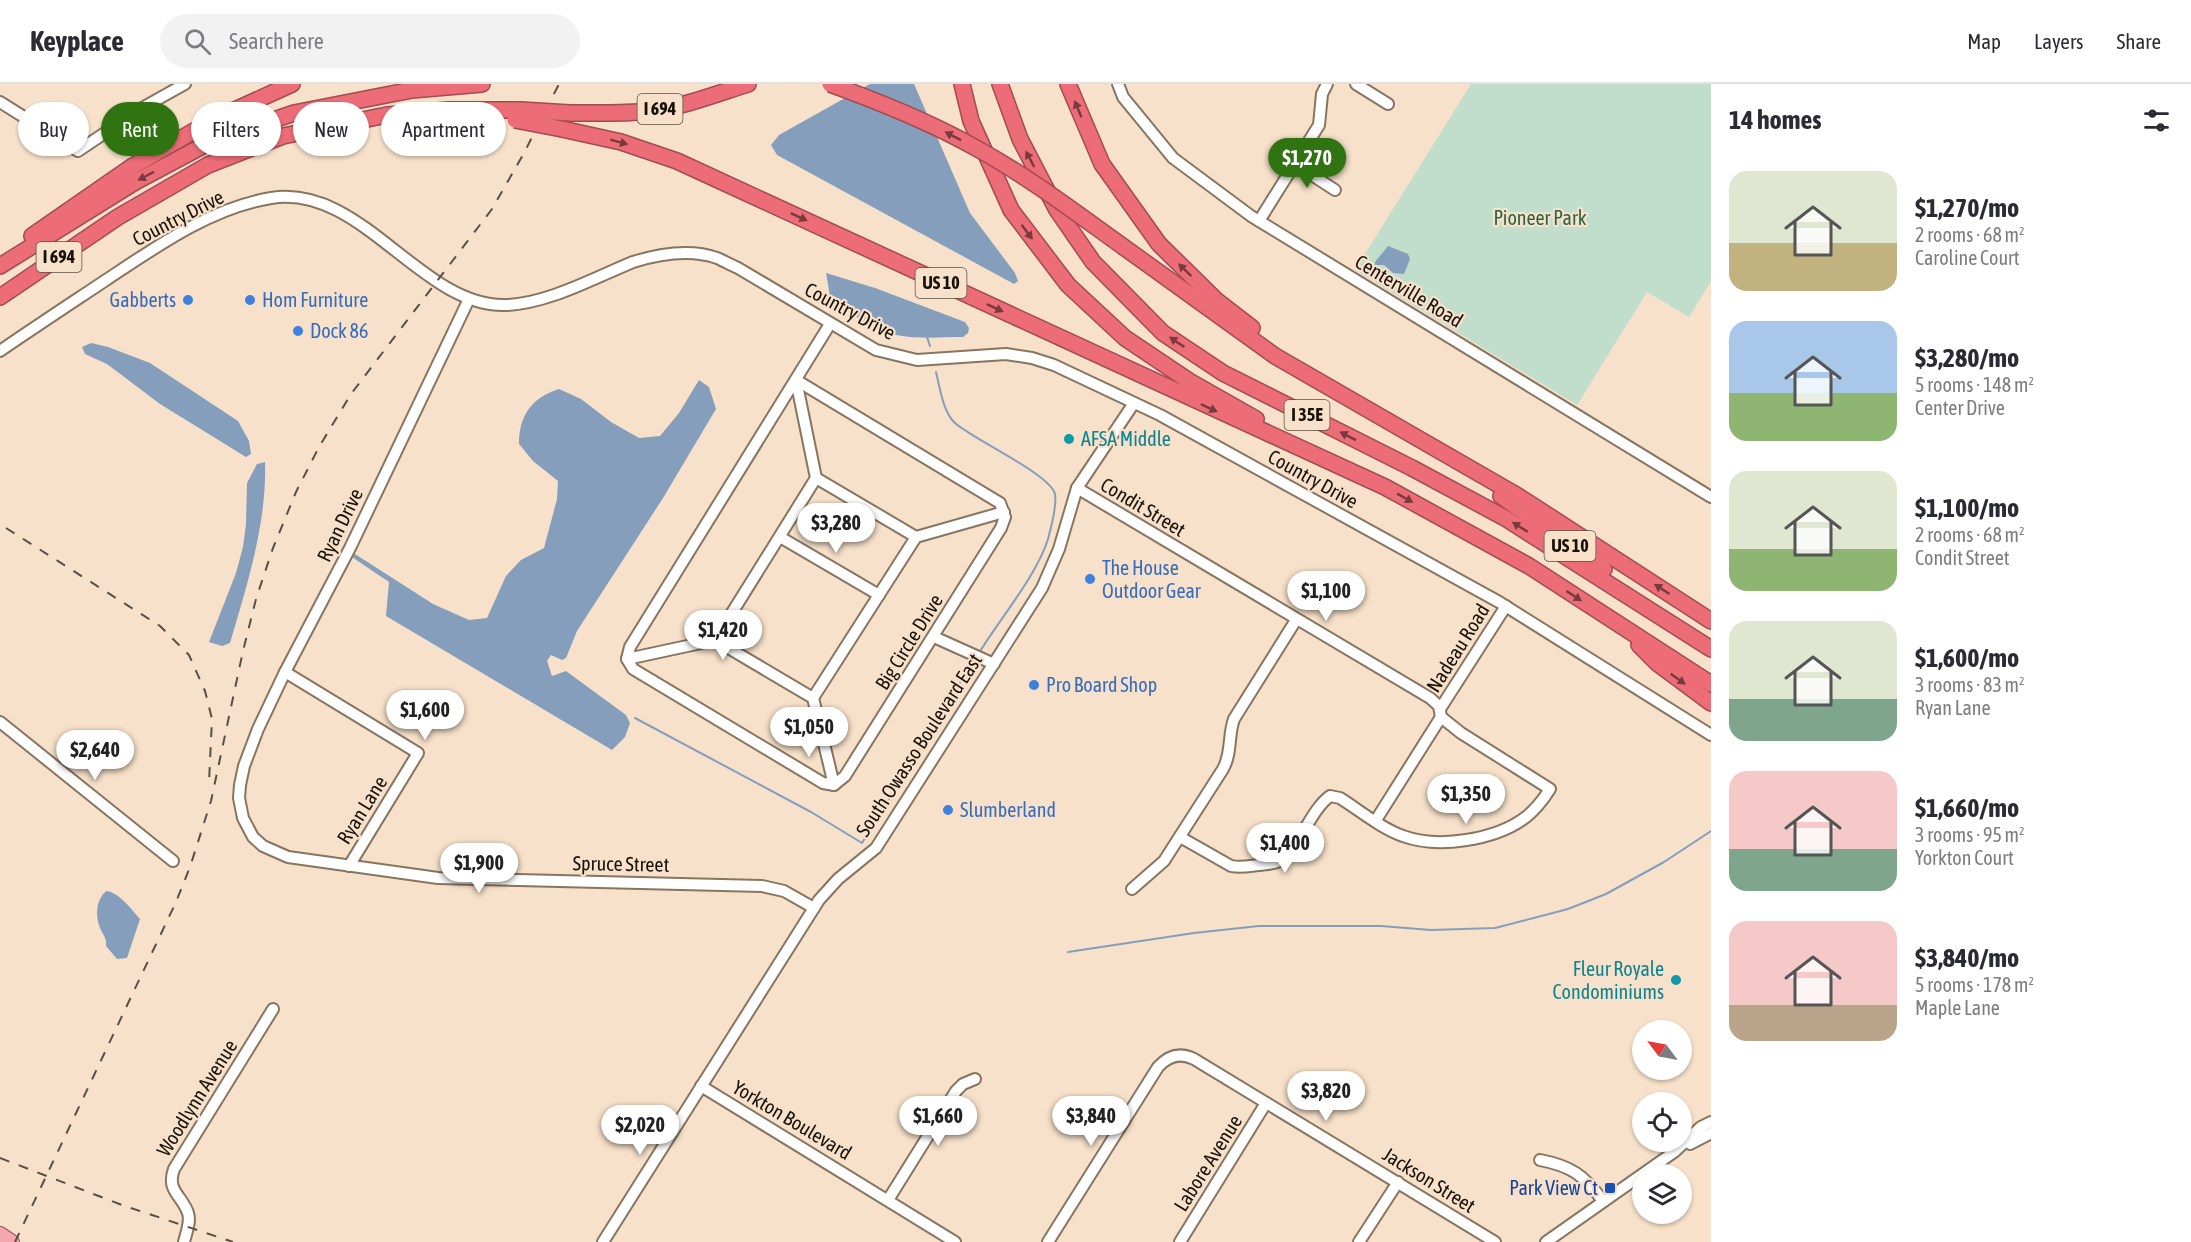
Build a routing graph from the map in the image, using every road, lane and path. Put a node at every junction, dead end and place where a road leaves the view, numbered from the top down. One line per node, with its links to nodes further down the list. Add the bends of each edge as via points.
1 (185, 84): 12 (street, via 78,151)
2 (292, 84): 18 (highway, via 215,119 133,166)
3 (482, 84): 19 (highway, I 694, one-way to 19, via 412,90 294,113 212,141 135,182)
4 (748, 84): 14 (highway, I 694, bridge, via 651,111)
5 (830, 84): 24 (highway, US 10, one-way to 5, bridge, via 1275,356 1055,198 976,148 895,109)
6 (962, 84): 28 (highway, I 35E, one-way to 28, via 971,122 1011,210 1068,285 1135,344 1189,381)
7 (1000, 84): 42 (highway, I 35E, one-way to 7, via 1505,518 1223,372 1164,333 1093,262 1057,210 1020,139)
8 (1068, 84): 24 (highway, one-way to 8, via 1217,301 1159,244 1102,164)
9 (1118, 84): 17 (street, Centerville Road, via 1123,97 1173,158)
10 (1327, 84): 15 (street, via 1319,125)
11 (1356, 84): 13 (street)
12 (0, 102)
13 (1388, 104)
14 (517, 115): 20 (highway, I 694, via 449,110 387,115 283,136 208,165 118,217); 28 (highway, US 10, one-way to 28, bridge, via 677,160)
15 (1294, 164): 16 (street); 17 (street)
16 (1335, 190)
17 (1259, 221): 31 (street, Centerville Road)
18 (0, 261)
19 (0, 266)
20 (0, 297)
21 (469, 299): 22 (street, Country Drive, via 505,305 533,301 633,261 684,254 723,261); 23 (street, Country Drive, via 340,212 293,197 272,198 212,217 170,238); 45 (street, Ryan Drive, via 350,548)
22 (830, 324): 25 (street); 26 (street, Country Drive, via 876,350 917,360 1006,354 1032,358)
23 (0, 351)
24 (1310, 375): 27 (highway, US 10)
25 (796, 380): 29 (street); 32 (street, via 1000,503); 43 (street, via 630,647)
26 (1134, 403): 30 (street, South Owasso Boulevard East); 36 (street, Country Drive)
27 (1430, 446): 38 (highway, one-way to 27, via 1518,496); 42 (highway, US 10)
28 (1315, 453): 39 (highway, I 35E, one-way to 39, via 1529,566)
29 (816, 478): 33 (street); 34 (street)
30 (1077, 488): 37 (street, Condit Street); 44 (street, South Owasso Boulevard East, via 1059,549 1042,588)
31 (1711, 497)
32 (1004, 512): 34 (street); 40 (street, Big Circle Drive, via 1004,523)
33 (780, 537): 35 (street); 41 (street)
34 (916, 537): 35 (street)
35 (879, 596): 47 (street)
36 (1506, 606): 49 (street, Nadeau Road); 51 (street, Country Drive)
37 (1296, 620): 49 (street, Condit Street, via 1430,698); 55 (street, via 1237,714 1227,762)
38 (1711, 621)
39 (1620, 626): 46 (highway, I 35E); 48 (highway, one-way to 48, via 1657,663)
40 (934, 637): 44 (street); 53 (street, Big Circle Drive, via 845,777)
41 (715, 640): 43 (street); 47 (street)
42 (1711, 647)
43 (627, 659): 53 (street, via 633,669 823,783)
44 (994, 664): 59 (street, South Owasso Boulevard East, via 876,848 838,879)
45 (285, 672): 52 (street, Ryan Drive); 57 (street, Ryan Lane, via 418,753)
46 (1711, 684)
47 (813, 698): 53 (street)
48 (1711, 703)
49 (1441, 713): 54 (street, Nadeau Road); 54 (street, Condit Street, via 1461,733 1550,789 1518,823 1465,840 1413,840)
50 (0, 722): 56 (street)
51 (1711, 735)
52 (244, 766): 57 (street, Spruce Street, via 240,808 253,837 288,857)
53 (834, 785)
54 (1376, 820): 55 (street, via 1330,796 1321,803 1285,858 1240,868)
55 (1180, 837): 58 (street, via 1164,861)
56 (173, 861)
57 (349, 866): 59 (street, Spruce Street, via 438,878 762,886 784,891)
58 (1132, 889)
59 (814, 908): 62 (street, South Owasso Boulevard East)
60 (273, 1009): 75 (street, Woodlynn Avenue, via 174,1169 171,1184 189,1215)
61 (975, 1078): 71 (street, via 956,1090)
62 (701, 1086): 71 (street, Yorkton Boulevard); 76 (street, South Owasso Boulevard East)
63 (1266, 1102): 70 (street, Jackson Street); 78 (street, Jackson Street, via 1190,1057 1174,1056 1163,1062); 79 (street, Labore Avenue)
64 (1711, 1122): 66 (street)
65 (1711, 1132): 67 (street)
66 (1692, 1135)
67 (1692, 1142)
68 (1674, 1152): 72 (street)
69 (1540, 1160): 72 (street, via 1562,1164 1582,1176)
70 (1398, 1182): 80 (street); 81 (street, Jackson Street)
71 (888, 1200): 77 (street, Yorkton Boulevard)
72 (1603, 1201): 82 (street)
73 (0, 1234): 74 (main road)
74 (12, 1242)
75 (184, 1242)
76 (603, 1242)
77 (956, 1242)
78 (1048, 1242)
79 (1180, 1242)
80 (1359, 1242)
81 (1495, 1242)
82 (1546, 1242)

